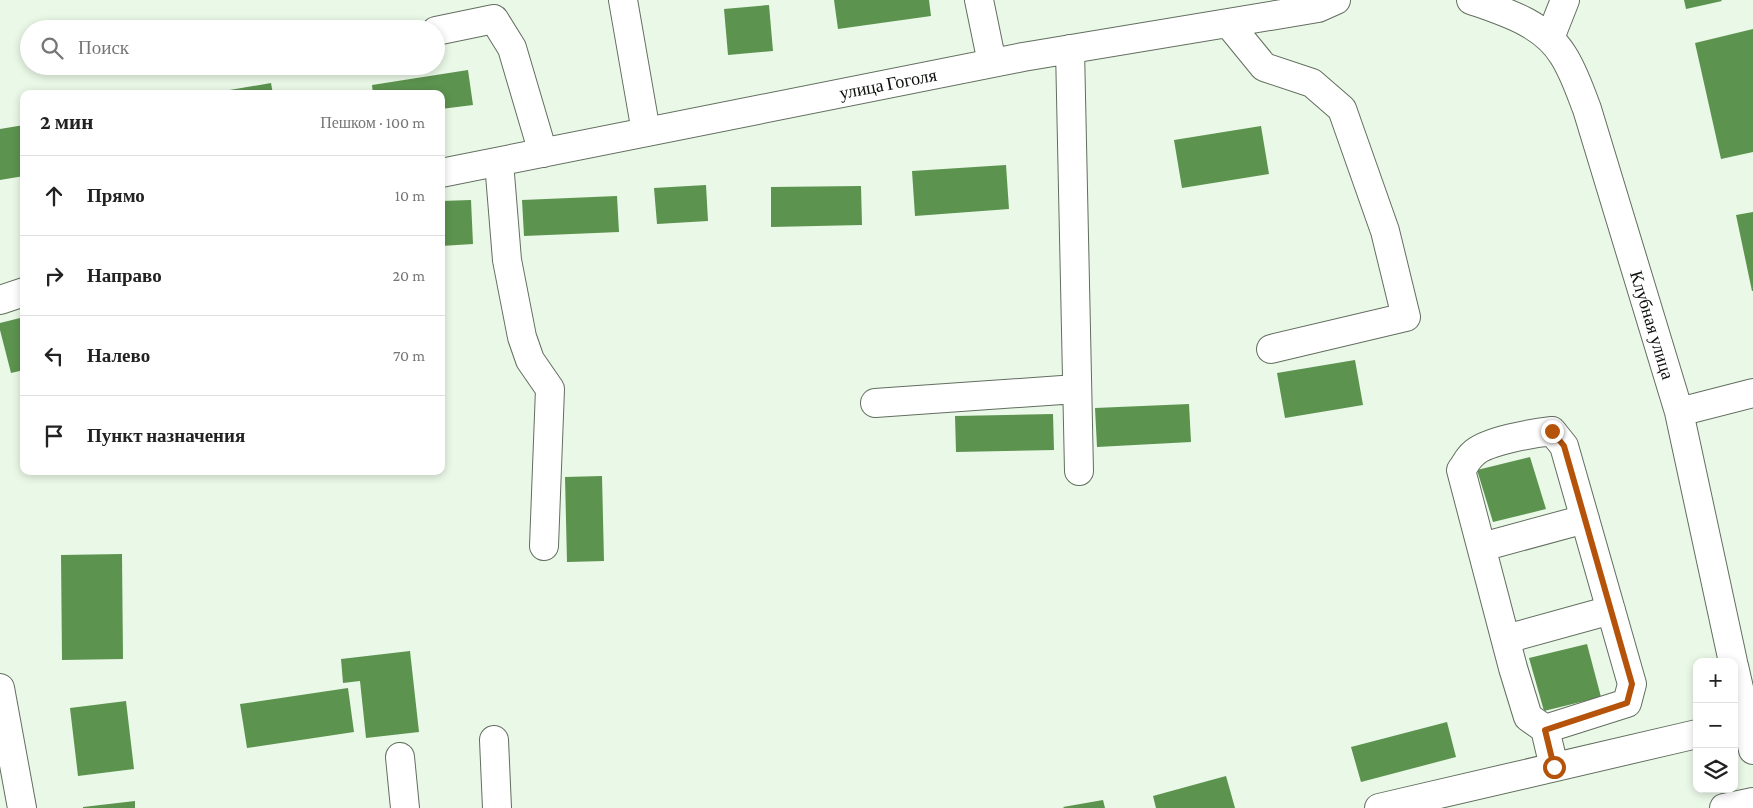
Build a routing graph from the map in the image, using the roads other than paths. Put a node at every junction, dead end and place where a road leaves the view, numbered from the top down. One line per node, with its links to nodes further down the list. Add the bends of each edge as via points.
1 (623, 0): 11 (street)
2 (979, 0): 10 (street)
3 (1336, 0): 6 (street, улица Гоголя, via 1318,8)
4 (1471, 0): 8 (street, Клубная улица, via 1532,25)
5 (1565, 0): 8 (street)
6 (1228, 22): 9 (street, улица Гоголя); 17 (street, via 1264,67 1312,83 1342,109 1385,231 1406,317)
7 (445, 29): 12 (street, via 494,19 512,48)
8 (1550, 38): 21 (street, Клубная улица, via 1574,74 1587,109)
9 (1070, 49): 10 (street, улица Гоголя); 18 (street)
10 (992, 63): 11 (street, улица Гоголя)
11 (646, 132): 12 (street, улица Гоголя)
12 (544, 153): 13 (street, улица Гоголя)
13 (499, 162): 14 (street, улица Гоголя); 24 (street, via 507,260 522,337 530,360 550,389)
14 (445, 172)
15 (20, 293): 16 (street)
16 (0, 300)
17 (1271, 349)
18 (1076, 389): 20 (street); 22 (street)
19 (1753, 393): 21 (street)
20 (876, 403)
21 (1679, 412): 28 (street, Клубная улица)
22 (1078, 471)
23 (1584, 518): 25 (street); 25 (street, via 1564,446 1552,431 1500,441 1474,452 1461,470); 26 (street)
24 (544, 546)
25 (1482, 548): 27 (street)
26 (1611, 610): 27 (street); 32 (street, via 1632,684 1627,703)
27 (1506, 639): 32 (street, via 1528,717)
28 (1732, 658)
29 (0, 688): 39 (street)
30 (1738, 703): 31 (street)
31 (1740, 724): 35 (street)
32 (1545, 730): 37 (street)
33 (1693, 735): 37 (street)
34 (494, 740): 41 (street)
35 (1753, 750)
36 (400, 757): 40 (street)
37 (1554, 767): 42 (street)
38 (1753, 802): 43 (street)
39 (22, 808)
40 (405, 808)
41 (497, 808)
42 (1379, 808)
43 (1724, 808)

